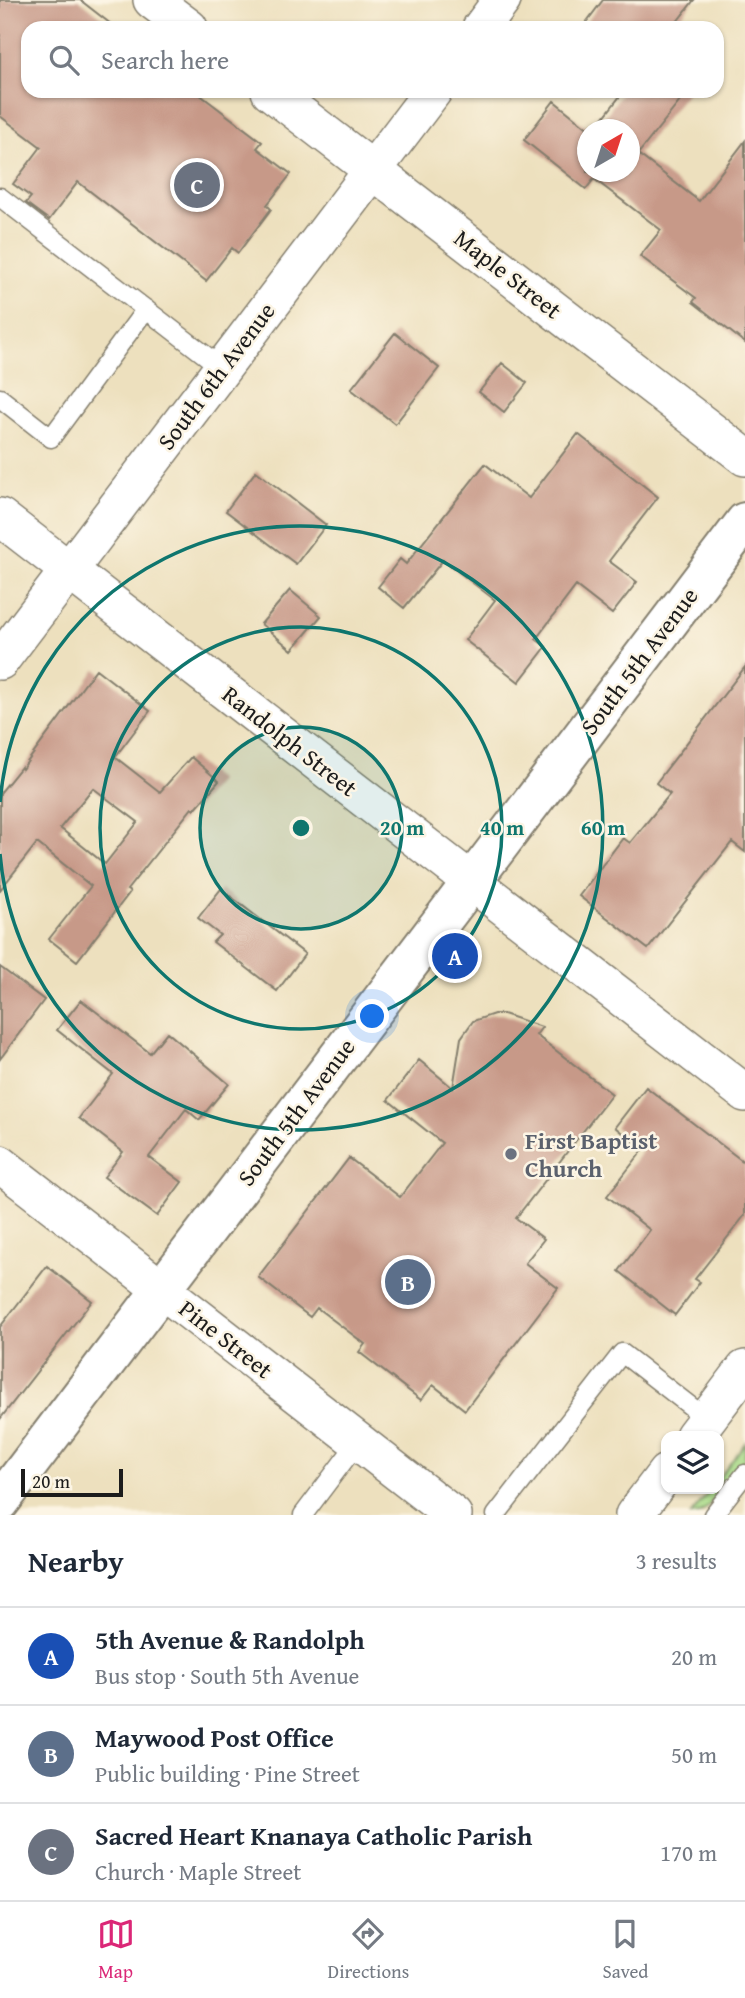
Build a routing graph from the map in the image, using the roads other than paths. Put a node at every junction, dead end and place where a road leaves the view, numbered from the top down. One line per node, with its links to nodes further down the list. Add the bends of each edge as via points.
1 (502, 0): 2 (street)
2 (486, 21)
3 (280, 98): 5 (street, Maple Street)
4 (428, 98): 5 (street, South 6th Avenue)
5 (373, 170): 8 (street, South 6th Avenue); 10 (street, Maple Street)
6 (0, 197): 7 (lane)
7 (146, 309): 8 (lane); 9 (lane, via 51,438)
8 (222, 368): 13 (street, South 6th Avenue)
9 (0, 398)
10 (745, 457)
11 (0, 517): 13 (street, Randolph Street)
12 (745, 522): 15 (street, South 5th Avenue)
13 (69, 570): 14 (street, South 6th Avenue); 15 (street, Randolph Street)
14 (0, 661)
15 (472, 882): 16 (street, Randolph Street); 18 (street, South 5th Avenue)
16 (745, 1093)
17 (0, 1164): 18 (street, Pine Street)
18 (162, 1289): 21 (street, Pine Street); 24 (street, South 5th Avenue)
19 (745, 1369): 20 (street)
20 (701, 1428): 28 (lane, via 622,1353)
21 (358, 1442): 26 (lane); 27 (street, Pine Street)
22 (745, 1474): 29 (lane)
23 (661, 1483): 25 (street)
24 (0, 1502)
25 (647, 1511)
26 (303, 1515)
27 (453, 1515)
28 (496, 1515)
29 (713, 1515)

